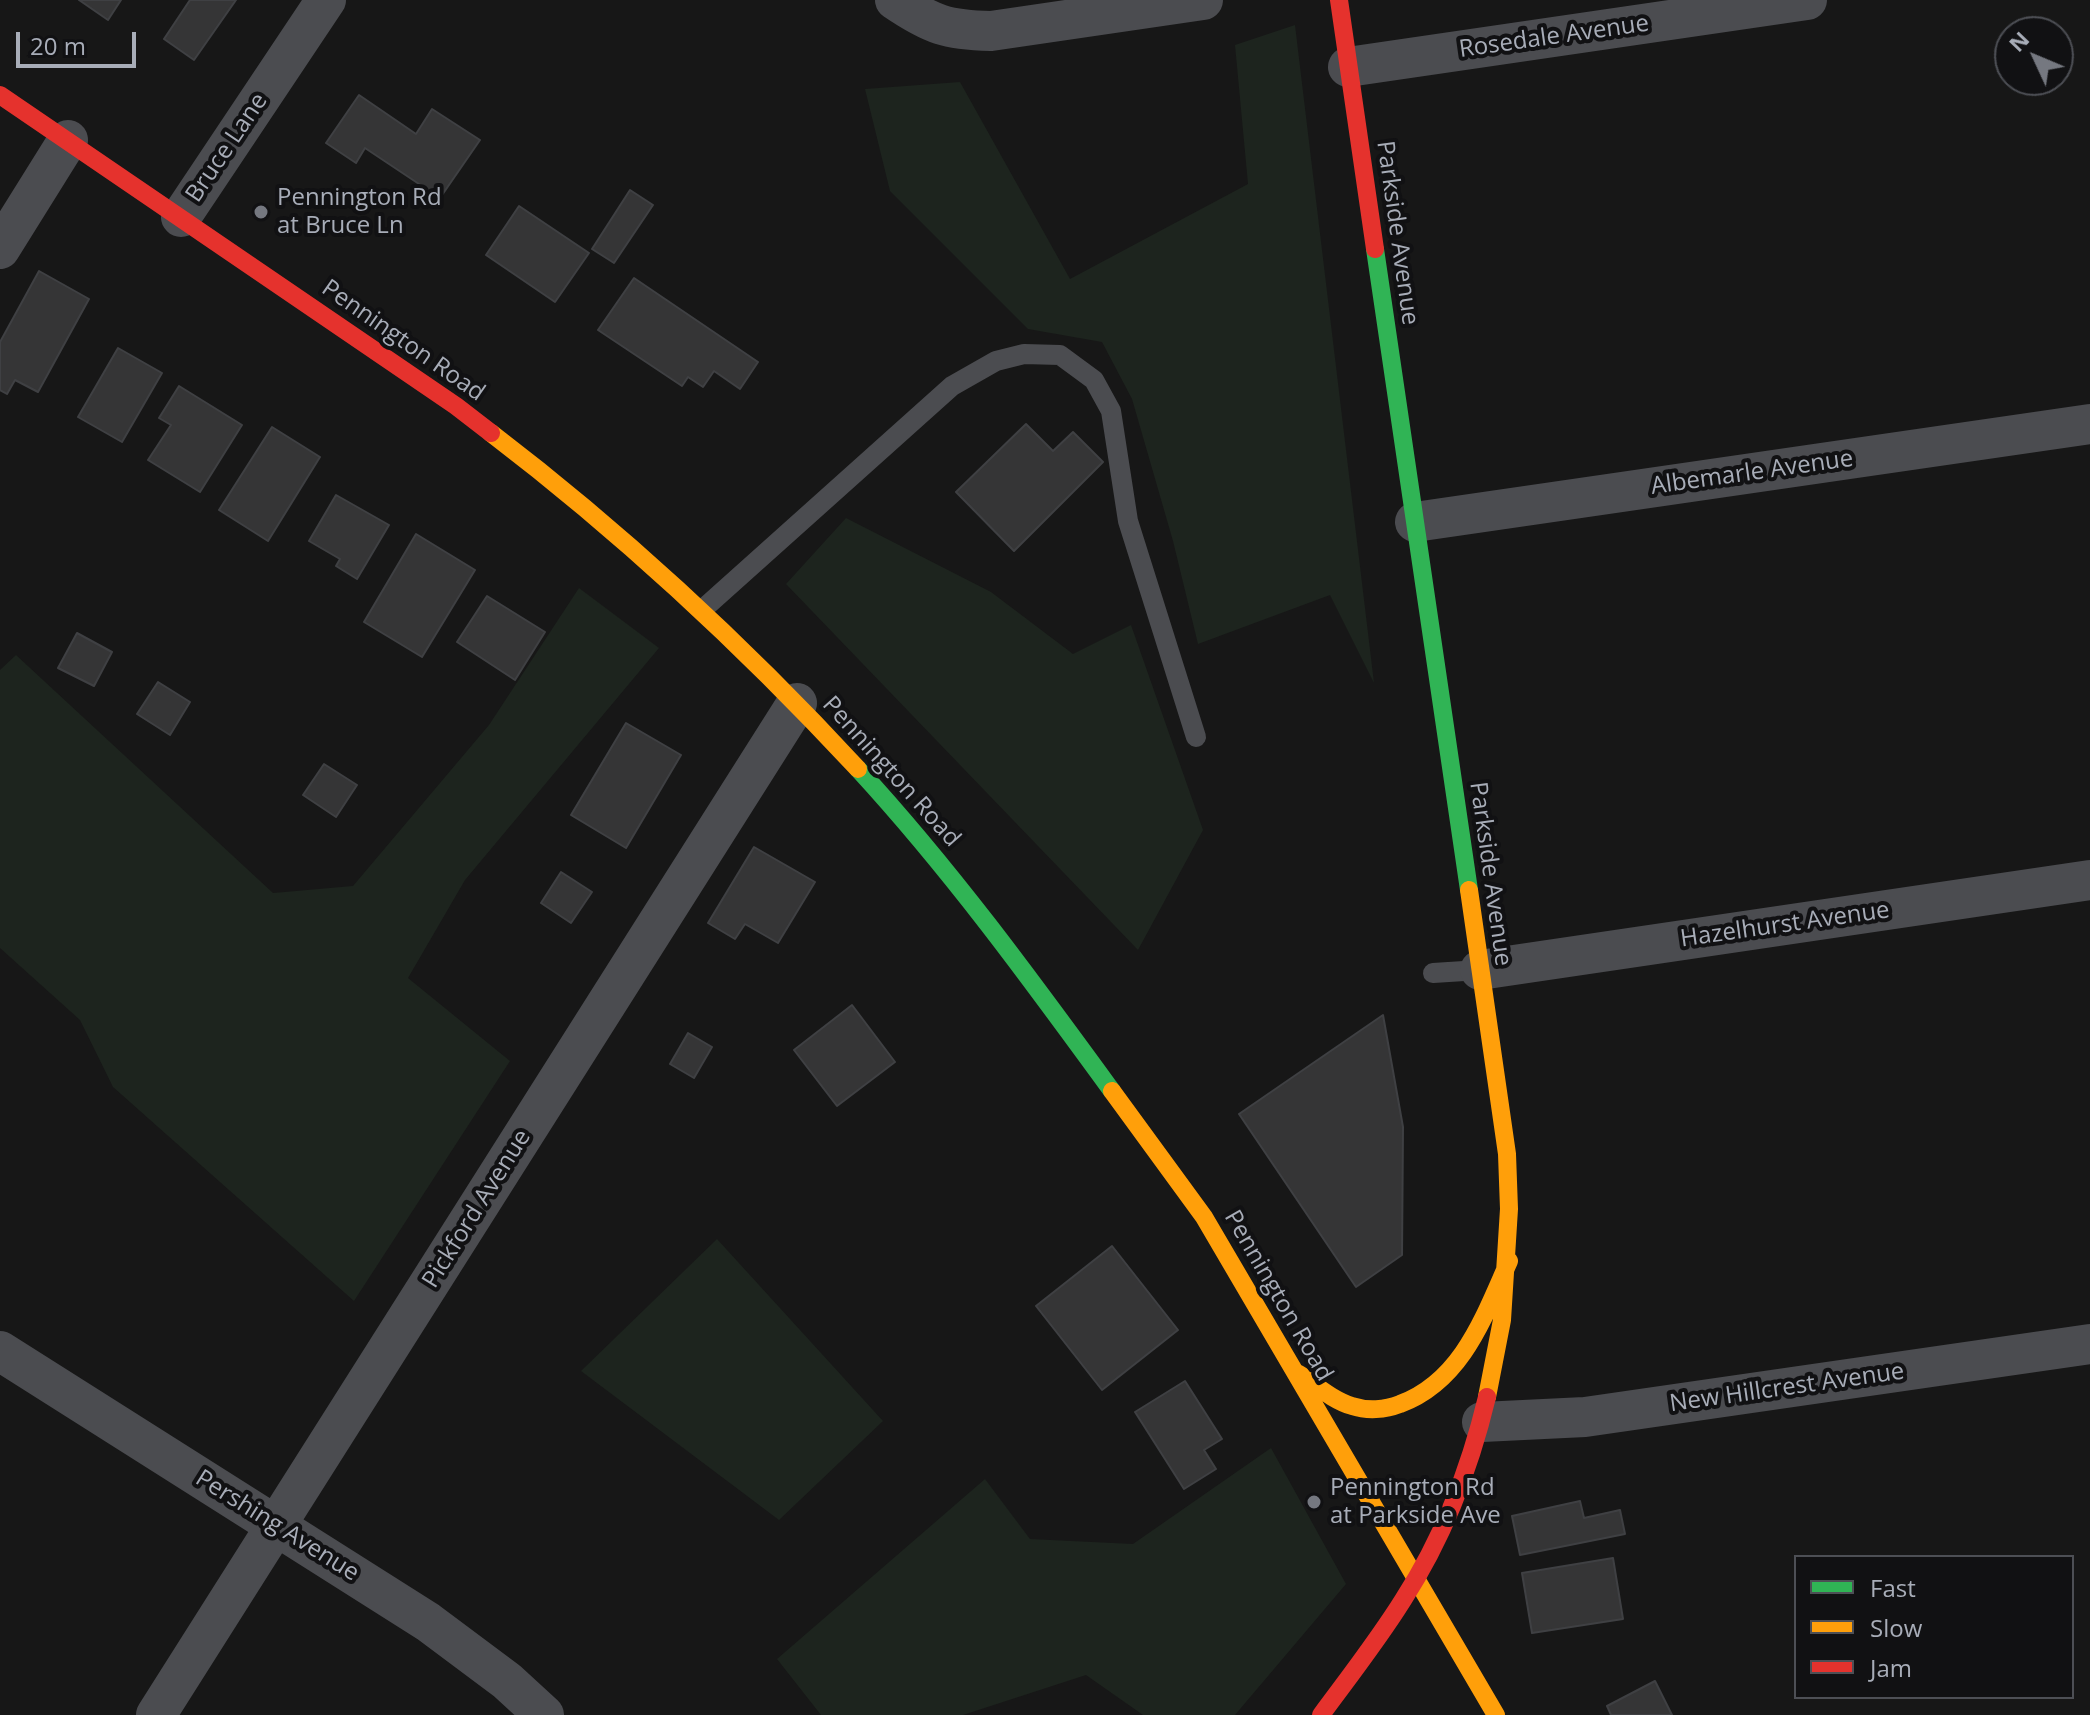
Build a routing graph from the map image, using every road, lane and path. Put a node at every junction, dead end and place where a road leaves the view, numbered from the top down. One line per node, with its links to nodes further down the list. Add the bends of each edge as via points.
1 (326, 0): 9 (street, Bruce Lane)
2 (895, 0): 3 (street, via 924,20 979,31)
3 (1203, 0)
4 (1339, 0): 6 (main road, Parkside Avenue)
5 (1807, 0): 6 (street, Rosedale Avenue)
6 (1348, 67): 12 (main road, Parkside Avenue)
7 (0, 95): 8 (main road, Pennington Road)
8 (68, 140): 9 (main road, Pennington Road); 10 (street)
9 (181, 217): 13 (main road, Pennington Road, via 456,406 567,491)
10 (0, 249)
11 (2090, 424): 12 (street, Albemarle Avenue)
12 (1415, 522): 17 (main road, Parkside Avenue)
13 (702, 610): 14 (main road, Pennington Road); 15 (lane, via 952,386 996,361 1024,354 1060,355 1094,380 1111,411 1128,521)
14 (797, 703): 22 (main road, Pennington Road, via 901,816 990,924 1204,1217); 24 (street, Pickford Avenue)
15 (1196, 737)
16 (2090, 880): 17 (street, Hazelhurst Avenue)
17 (1480, 970): 18 (lane); 19 (main road, Parkside Avenue, via 1507,1154)
18 (1433, 973)
19 (1509, 1261): 22 (main road, via 1469,1345 1449,1374 1420,1398 1370,1410 1346,1404); 23 (main road, Parkside Avenue, via 1502,1336)
20 (2090, 1344): 23 (street, New Hillcrest Avenue, via 1595,1416)
21 (0, 1351): 24 (street, Pershing Avenue)
22 (1294, 1370): 25 (main road, Pennington Road)
23 (1482, 1422): 25 (main road, Parkside Avenue, via 1453,1505)
24 (276, 1525): 26 (street, Pickford Avenue); 27 (street, Pershing Avenue, via 428,1622)
25 (1416, 1580): 28 (main road, Parkside Avenue); 29 (main road, Pennington Road)
26 (156, 1715)
27 (544, 1715)
28 (1321, 1715)
29 (1496, 1715)

